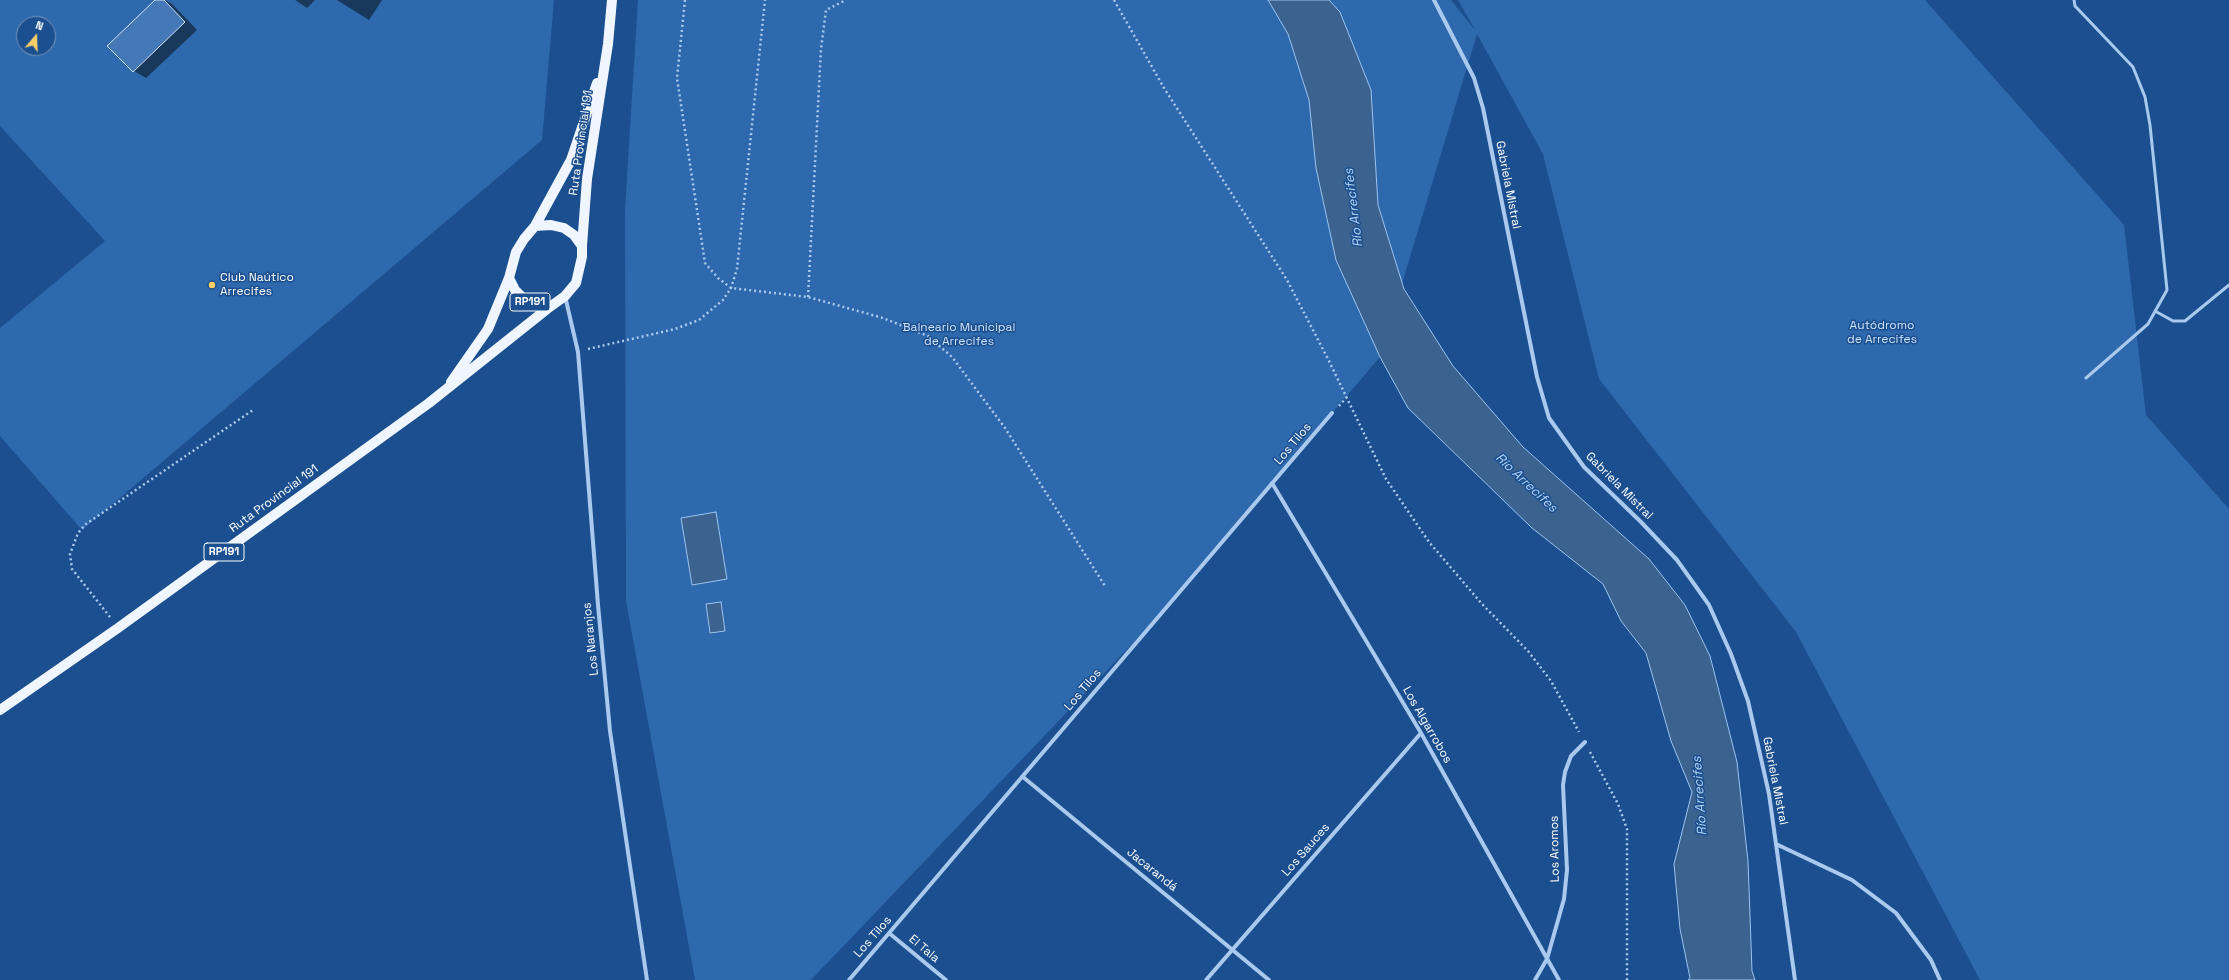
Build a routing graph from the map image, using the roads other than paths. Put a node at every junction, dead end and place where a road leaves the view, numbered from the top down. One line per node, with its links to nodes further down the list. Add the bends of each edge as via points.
1 (612, 0): 4 (main road, Ruta Provincial 191 / RP191)
2 (1434, 0): 20 (street, Gabriela Mistral, via 1474,78 1483,108 1537,377 1549,418 1584,467 1677,560 1709,605 1748,701 1770,794)
3 (2074, 0): 11 (lane, via 2075,6 2133,68 2145,97 2167,290)
4 (608, 44): 5 (main road, Ruta Provincial 191 / RP191, via 571,160); 6 (main road, Ruta Provincial 191 / RP191, via 588,179)
5 (535, 226): 6 (main road, via 551,225 564,228 574,235); 7 (main road, RP191, via 516,252)
6 (582, 246): 9 (main road, RP191, via 576,283)
7 (508, 278): 10 (main road, RP191, via 524,299); 13 (main road, Ruta Provincial 191 / RP191, via 488,328)
8 (2229, 285): 11 (lane, via 2185,321 2173,321)
9 (565, 296): 10 (main road, RP191); 24 (street, Los Naranjos, via 578,352 596,590 610,731)
10 (547, 309): 13 (main road, Ruta Provincial 191 / RP191)
11 (2155, 311): 12 (lane, via 2148,324)
12 (2086, 378)
13 (445, 391): 16 (main road, Ruta Provincial 191 / RP191, via 118,628)
14 (1332, 414): 15 (street, Los Tilos)
15 (1272, 483): 17 (street, Los Algarrobos); 19 (street, Los Tilos)
16 (0, 710)
17 (1421, 733): 22 (street, Los Sauces); 23 (street, Los Algarrobos)
18 (1585, 742): 23 (street, Los Aromos, via 1570,756 1563,785 1567,870 1564,899)
19 (1023, 778): 21 (street, Los Tilos); 22 (street, Jacarandá)
20 (1776, 844): 31 (street, Gabriela Mistral); 32 (street, via 1852,880 1896,913 1931,960)
21 (889, 932): 25 (street, Los Tilos); 26 (street, El Tala)
22 (1233, 949): 27 (street, Los Sauces); 28 (street, Jacarandá)
23 (1547, 959): 29 (street, Los Aromos); 30 (street, Los Algarrobos)
24 (647, 980)
25 (849, 980)
26 (946, 980)
27 (1206, 980)
28 (1269, 980)
29 (1535, 980)
30 (1559, 980)
31 (1795, 980)
32 (1940, 980)

